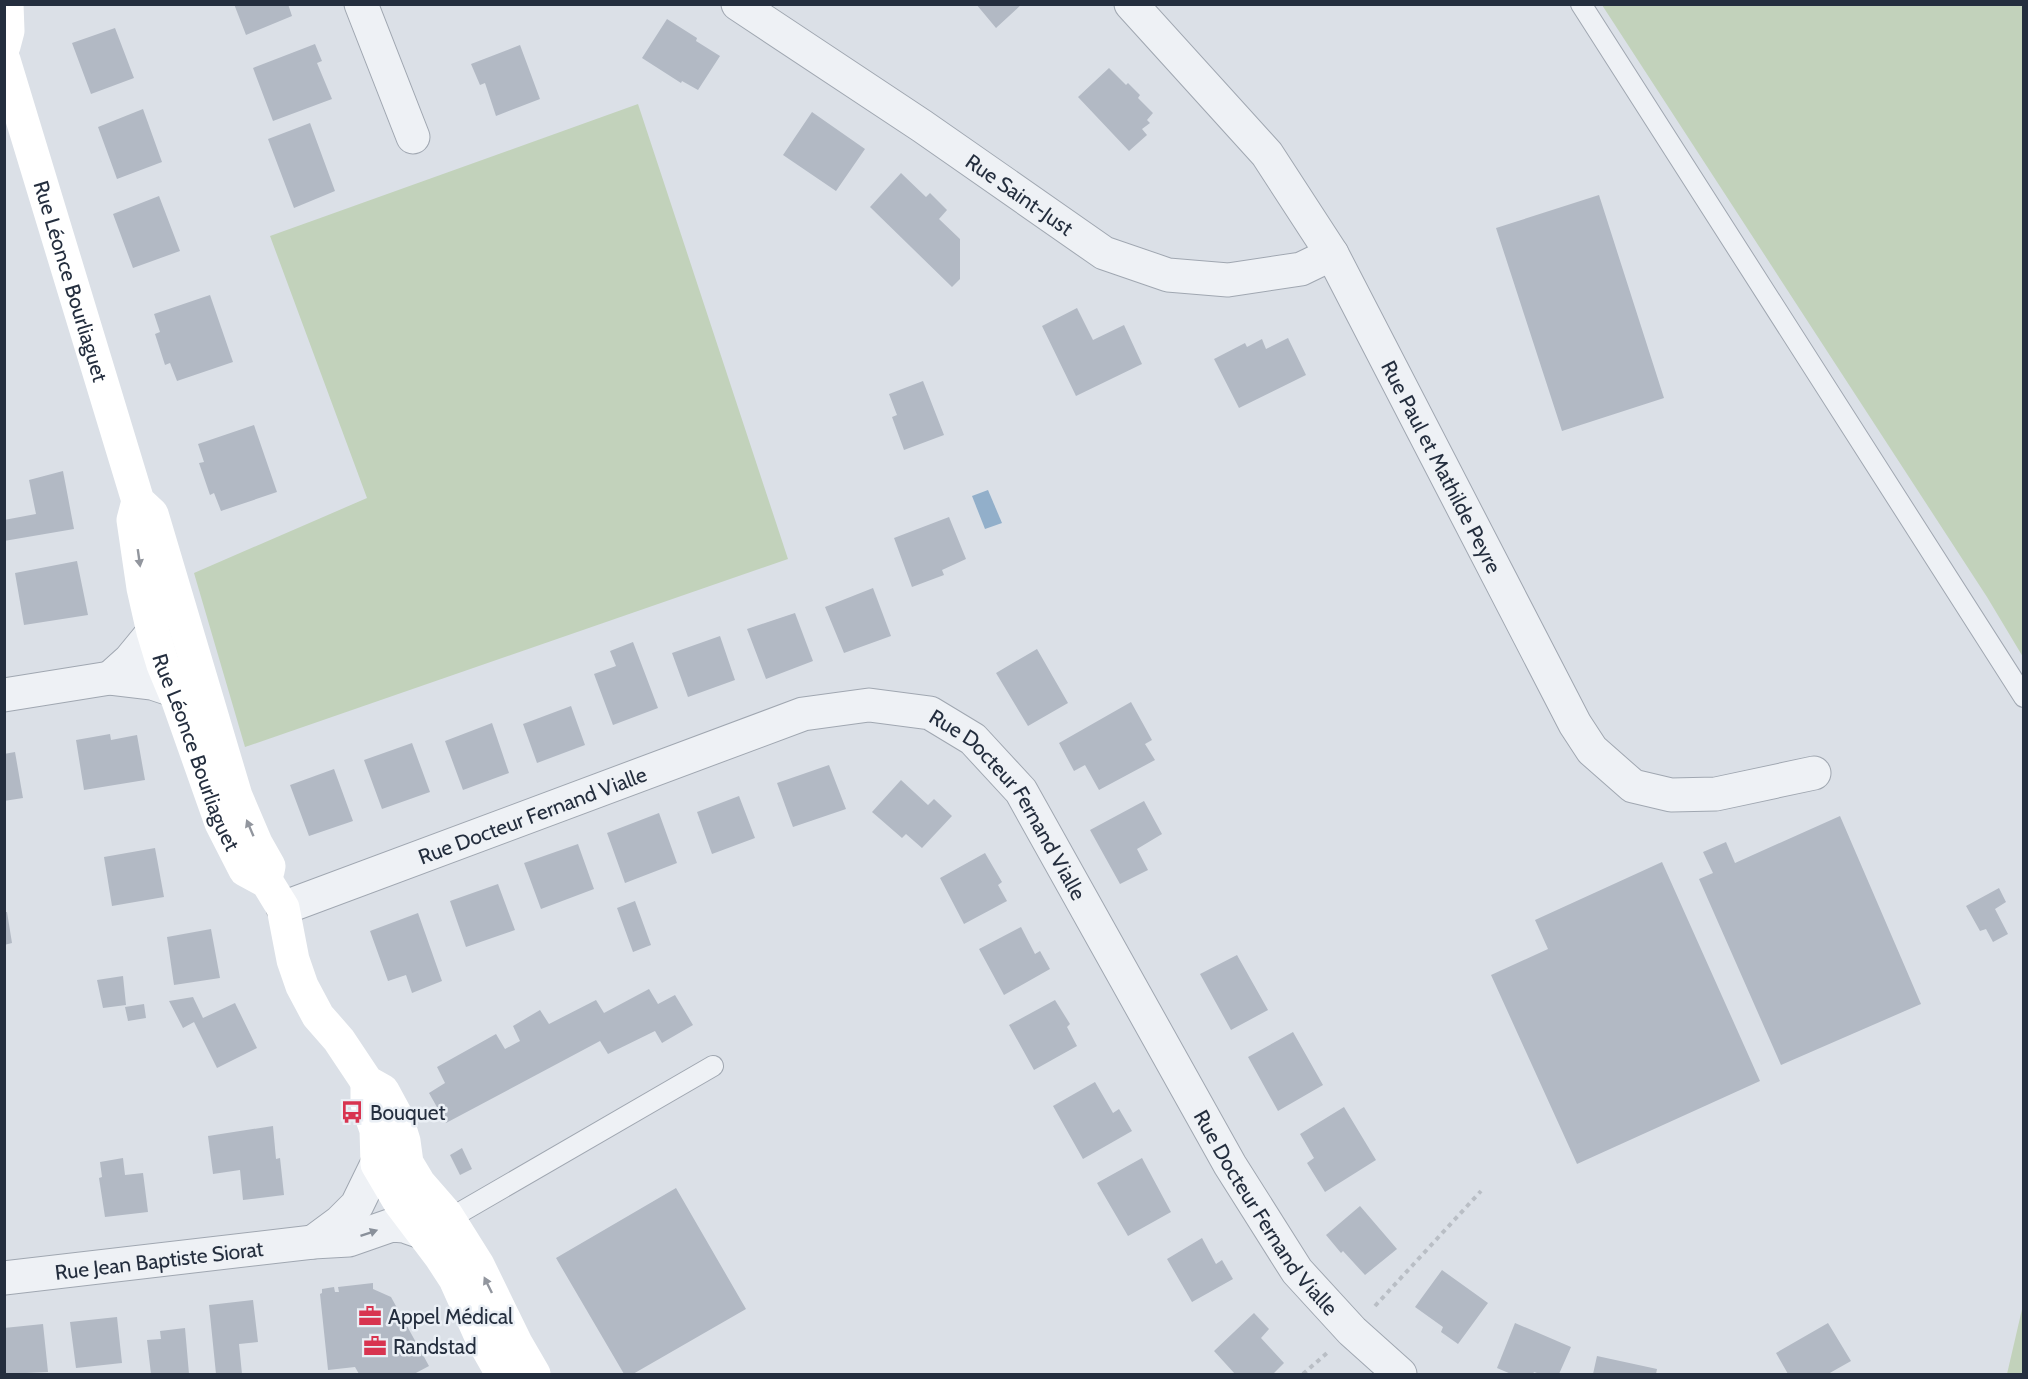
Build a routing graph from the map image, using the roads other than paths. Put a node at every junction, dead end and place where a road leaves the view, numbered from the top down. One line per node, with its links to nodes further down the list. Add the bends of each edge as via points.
1 (7, 4): 6 (main road)
2 (361, 4): 8 (street)
3 (738, 4): 9 (street, Rue Saint-Just, via 1104,253 1168,275 1228,280 1301,269)
4 (1131, 4): 9 (street, Rue Paul et Mathilde Peyre, via 1267,154)
5 (1581, 4): 16 (lane)
6 (4, 46)
7 (4, 60): 10 (main road, Rue Léonce Bourliaguet)
8 (413, 137)
9 (1332, 254): 17 (street, Rue Paul et Mathilde Peyre, via 1592,750 1633,786 1671,795 1716,794)
10 (138, 501): 11 (main road, Rue Léonce Bourliaguet, via 152,514); 12 (main road, Rue Léonce Bourliaguet, one-way to 12, via 133,520)
11 (186, 623): 12 (street); 14 (main road, Rue Léonce Bourliaguet)
12 (153, 632): 13 (street); 14 (main road, Rue Léonce Bourliaguet)
13 (110, 678): 14 (street); 15 (street)
14 (188, 686): 18 (main road, Rue Léonce Bourliaguet, via 221,823 245,870)
15 (4, 695)
16 (2024, 697)
17 (1814, 773)
18 (275, 895): 20 (main road, via 302,986 318,1016); 27 (street, Rue Docteur Fernand Vialle, via 803,714 869,705 930,713 973,739 1021,791 1230,1165 1297,1271 1352,1331)
19 (714, 1066): 22 (lane)
20 (367, 1082): 21 (main road, via 367,1104 376,1130); 22 (main road, via 383,1091 396,1115 407,1163)
21 (377, 1164): 22 (main road, via 400,1203); 23 (street, via 357,1205)
22 (436, 1226): 23 (street, Rue Jean Baptiste Siorat, one-way to 22, via 349,1240 392,1225); 25 (main road, via 478,1265)
23 (313, 1242): 24 (street, Rue Jean Baptiste Siorat)
24 (4, 1278)
25 (503, 1356): 26 (main road)
26 (534, 1374)
27 (1400, 1374)

